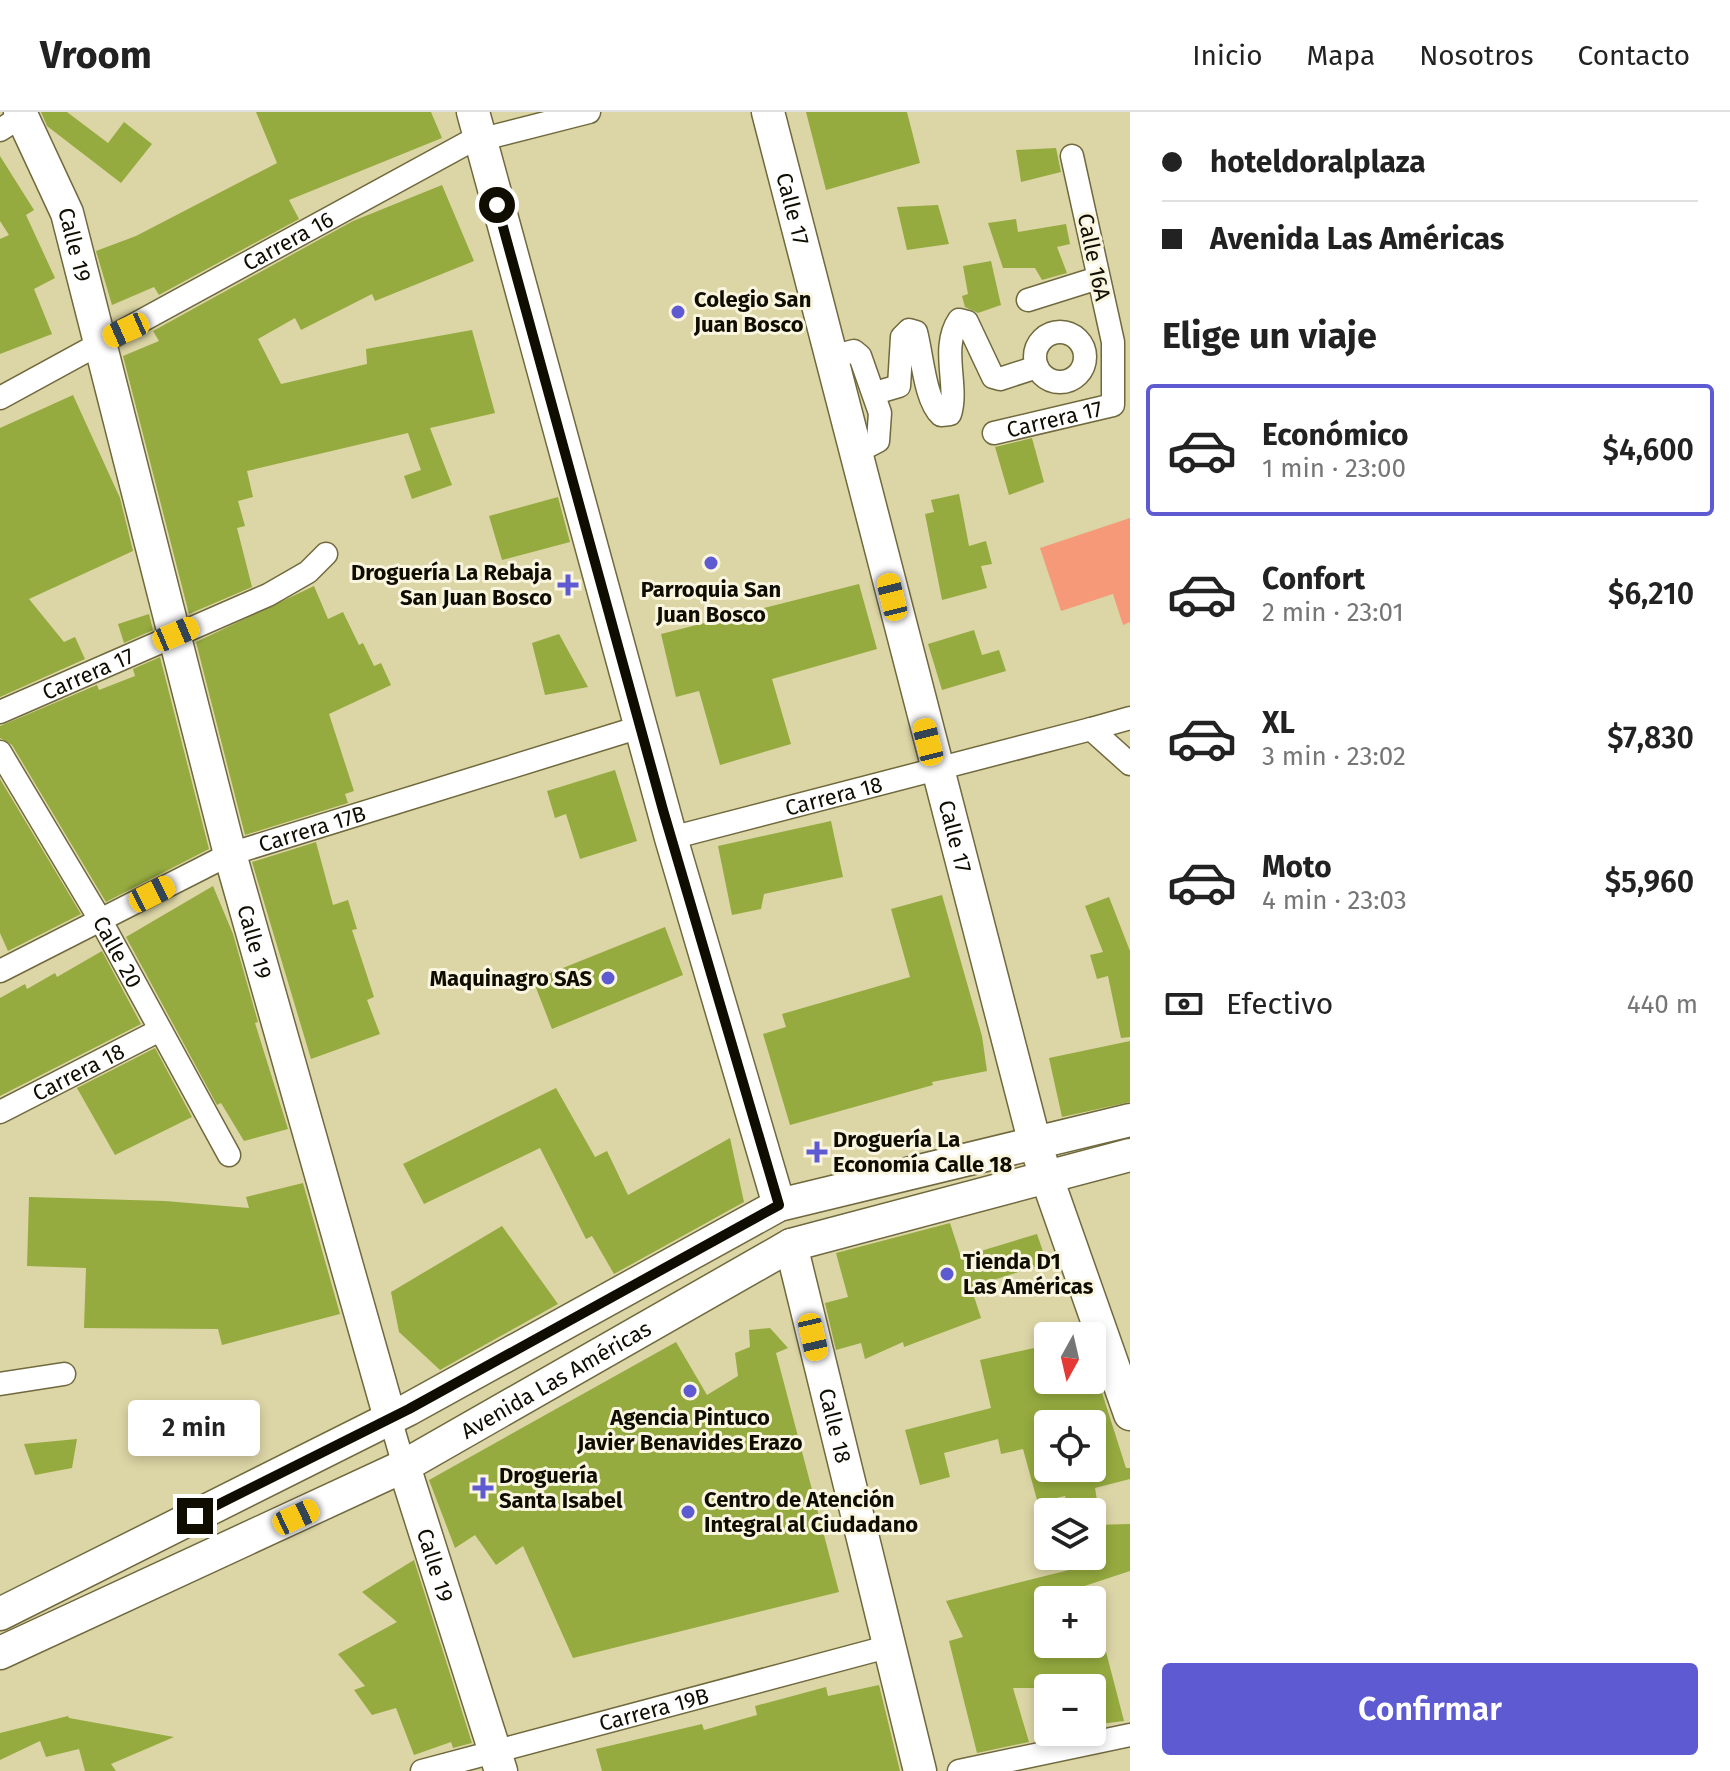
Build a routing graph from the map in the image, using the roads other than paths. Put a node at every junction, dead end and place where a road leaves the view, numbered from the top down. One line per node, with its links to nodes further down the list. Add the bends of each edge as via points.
1 (589, 112): 4 (street, Carrera 16)
2 (768, 112): 11 (main road, Calle 17)
3 (14, 119): 9 (main road, Calle 19, via 67,213)
4 (476, 125): 9 (street, Carrera 16); 22 (main road, Calle 18)
5 (1072, 156): 6 (street, Calle 16A)
6 (1098, 278): 7 (street); 8 (street, Calle 16A)
7 (1028, 300)
8 (1122, 340): 10 (street); 15 (street, Calle 16A)
9 (99, 342): 14 (street, Carrera 16); 19 (main road, Calle 19)
10 (1084, 347): 12 (street, via 1084,367 1069,380 1050,380); 12 (street, via 1069,333 1049,334 1036,348)
11 (831, 357): 13 (street, via 854,351); 17 (main road, Calle 17)
12 (1037, 367): 13 (street, via 993,377 976,335 959,320 949,361 950,414 941,415 932,407 916,332 909,330 902,337 899,386)
13 (875, 393): 17 (street, via 878,441)
14 (0, 398)
15 (1113, 405): 16 (street, Carrera 17)
16 (994, 433)
17 (855, 453): 26 (main road, Calle 17)
18 (326, 554): 19 (street, Carrera 17, via 308,572 268,595)
19 (176, 634): 20 (street, Carrera 17); 28 (main road, Calle 19)
20 (0, 712)
21 (1130, 718): 23 (street, Carrera 18)
22 (640, 727): 27 (main road, Calle 18); 28 (street, Carrera 17B)
23 (1091, 729): 25 (street); 26 (street, Carrera 18)
24 (0, 752): 29 (street, Calle 20)
25 (1130, 764)
26 (936, 770): 27 (street, Carrera 18); 34 (main road, Calle 17)
27 (671, 838): 38 (main road, Calle 18)
28 (230, 854): 29 (street, Carrera 17B); 43 (main road, Calle 19)
29 (101, 921): 30 (street, Carrera 17B); 31 (street, Calle 20)
30 (0, 971)
31 (158, 1031): 32 (street, Carrera 18); 35 (street, Calle 20)
32 (0, 1112)
33 (1130, 1120): 34 (main road, Avenida Las Américas)
34 (1035, 1144): 37 (main road, Calle 17); 38 (main road, Avenida Las Américas)
35 (229, 1155)
36 (1130, 1155): 37 (main road, Avenida Las Américas)
37 (1045, 1176): 39 (main road, Avenida Las Américas); 42 (main road, Calle 17)
38 (779, 1205): 39 (street, Calle 18); 43 (main road, Avenida Las Américas)
39 (791, 1245): 44 (main road, Avenida Las Américas); 46 (main road, Calle 18)
40 (64, 1374): 41 (street)
41 (0, 1384)
42 (1130, 1414)
43 (390, 1418): 44 (street, Calle 19); 45 (main road, Avenida Las Américas)
44 (404, 1466): 47 (main road, Avenida Las Américas); 49 (main road, Calle 19)
45 (0, 1614)
46 (887, 1647): 49 (street, Carrera 19B); 51 (main road, Calle 18)
47 (0, 1653)
48 (1130, 1735): 52 (street)
49 (498, 1760): 50 (street, Carrera 19B)
50 (422, 1771)
51 (920, 1771)
52 (959, 1771)

